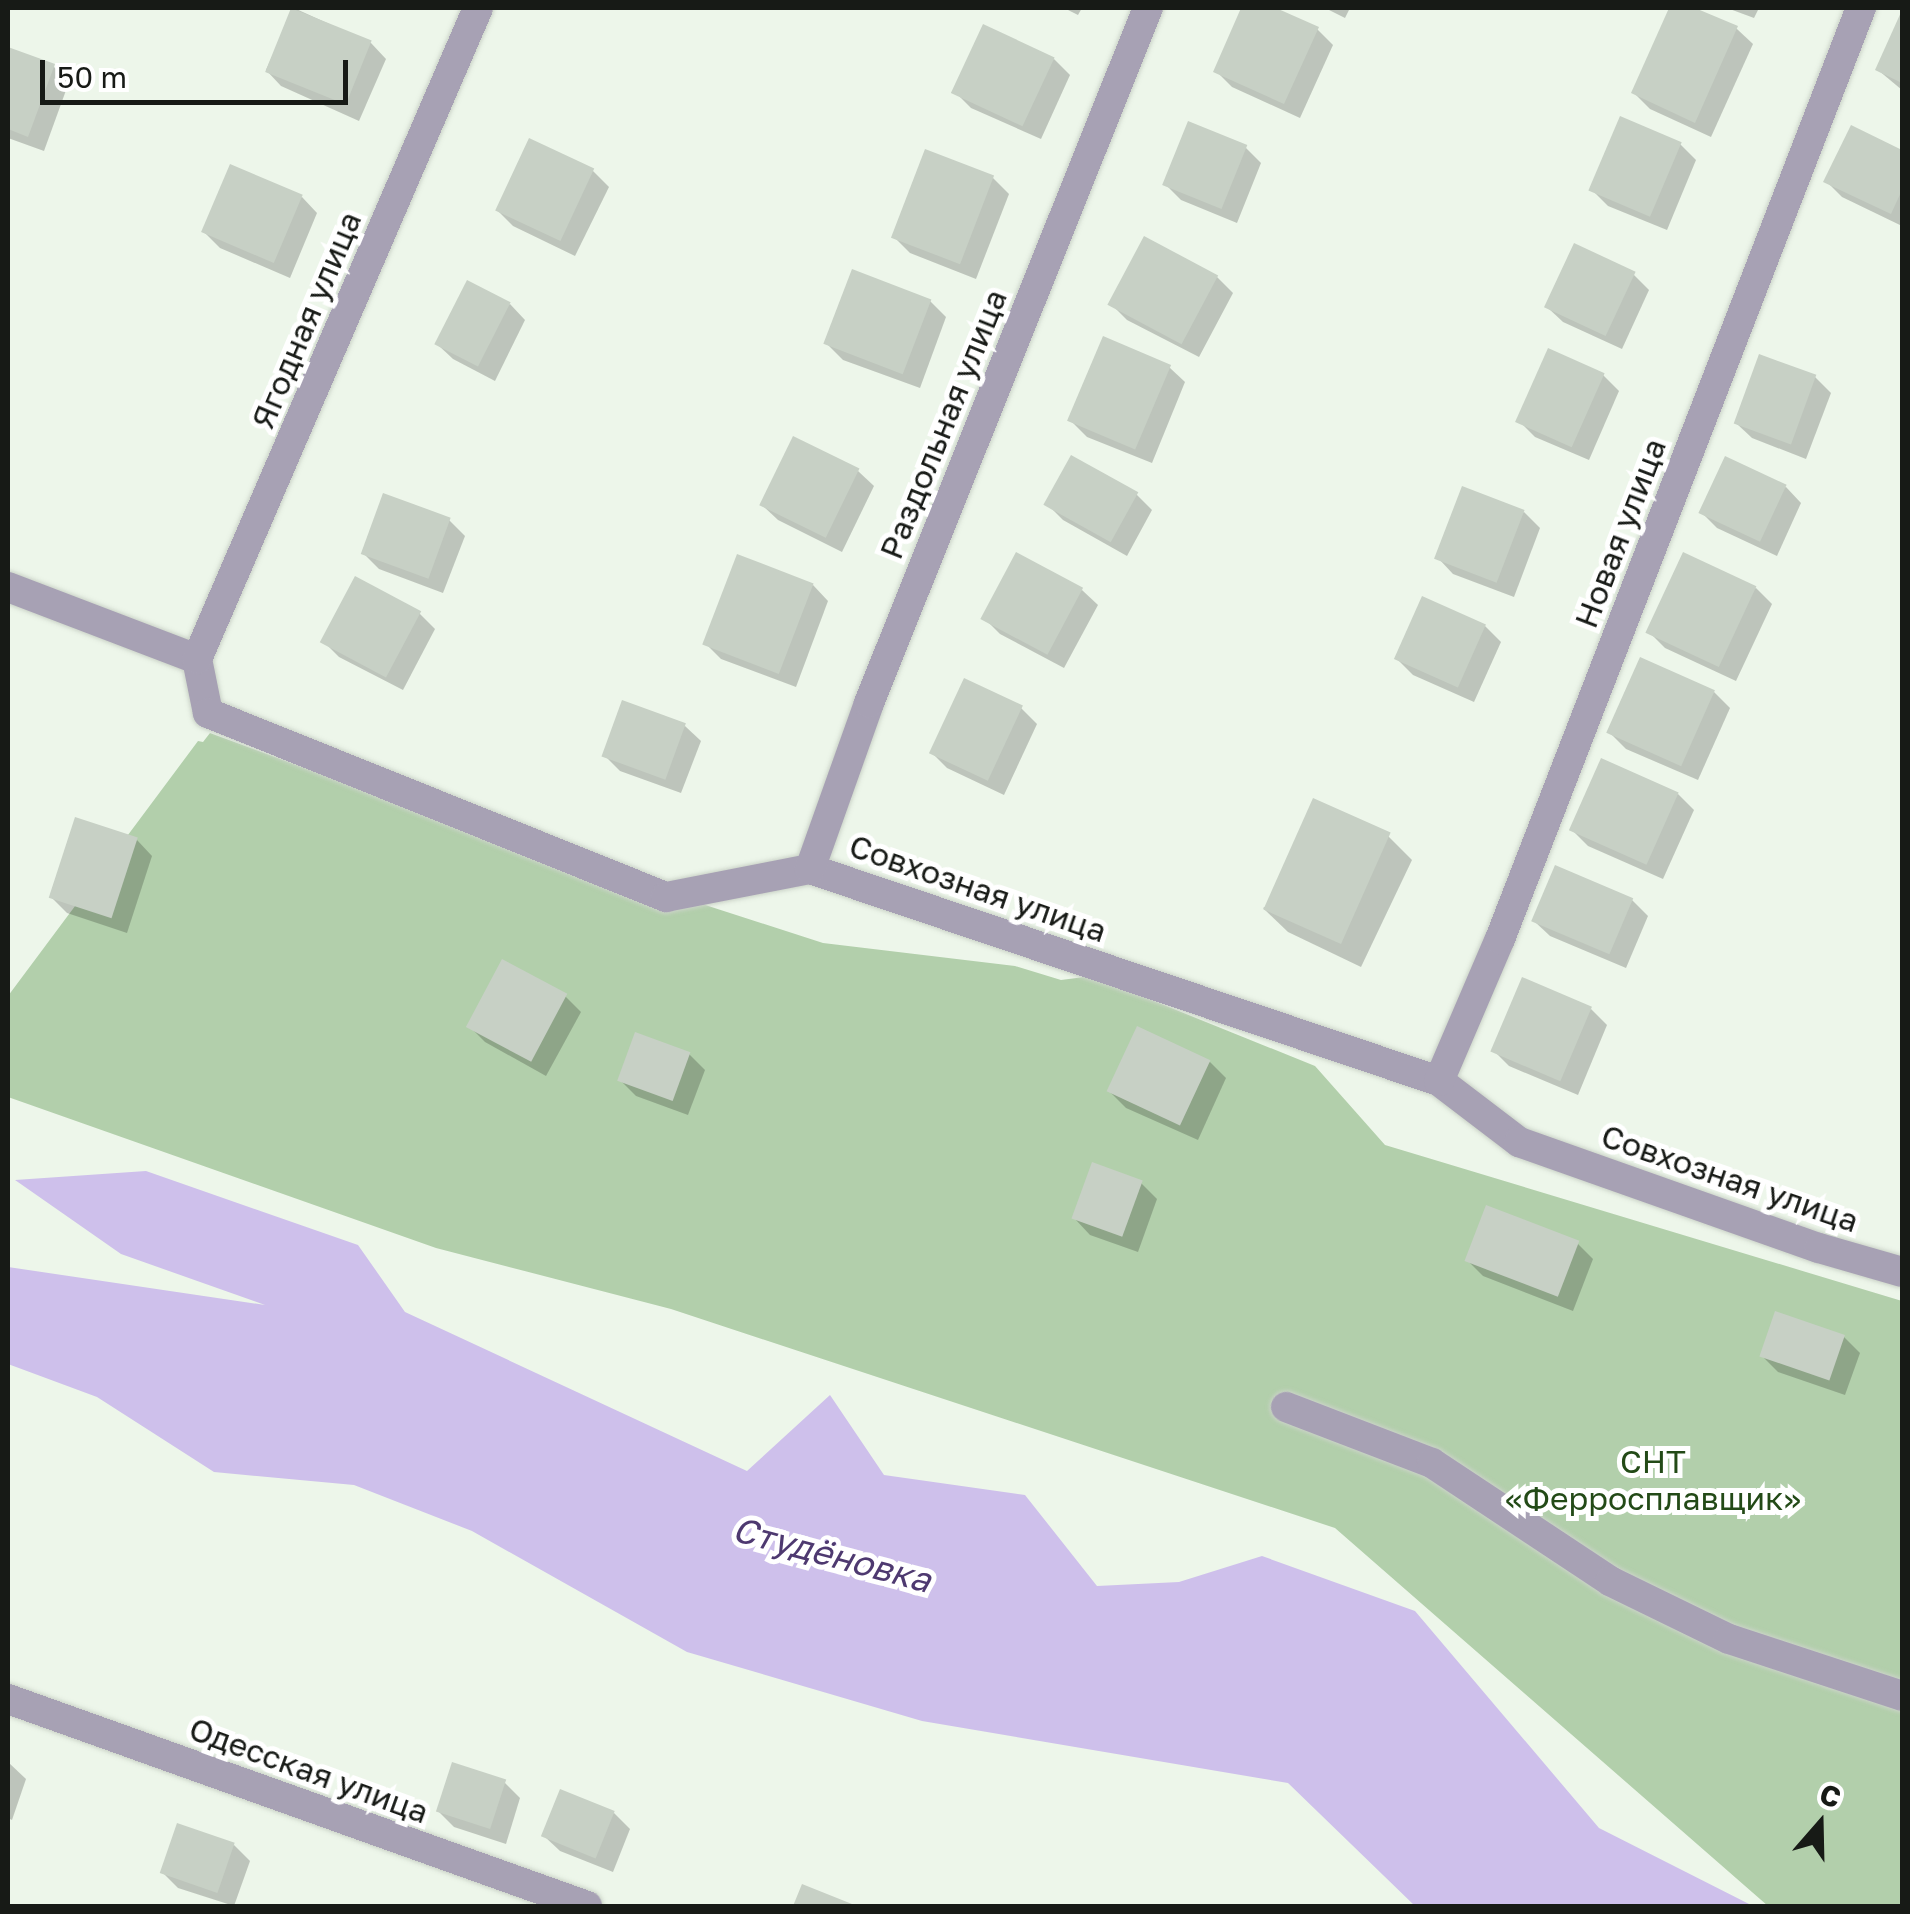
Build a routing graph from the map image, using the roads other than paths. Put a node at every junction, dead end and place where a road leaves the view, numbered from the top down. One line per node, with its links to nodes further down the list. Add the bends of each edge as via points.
1 (478, 8): 5 (street, Ягодная улица)
2 (1148, 8): 6 (street, Раздольная улица, via 876,684)
3 (1861, 8): 7 (street, Новая улица)
4 (8, 586): 5 (street)
5 (197, 660): 6 (street, Совхозная улица, via 208,713 666,897)
6 (810, 868): 7 (street, Совхозная улица)
7 (1439, 1082): 8 (street, Совхозная улица, via 1519,1142)
8 (1902, 1272)
9 (1286, 1407): 10 (street, via 1432,1463 1610,1581 1729,1640)
10 (1902, 1696)
11 (8, 1699): 12 (street, Одесская улица)
12 (587, 1906)

